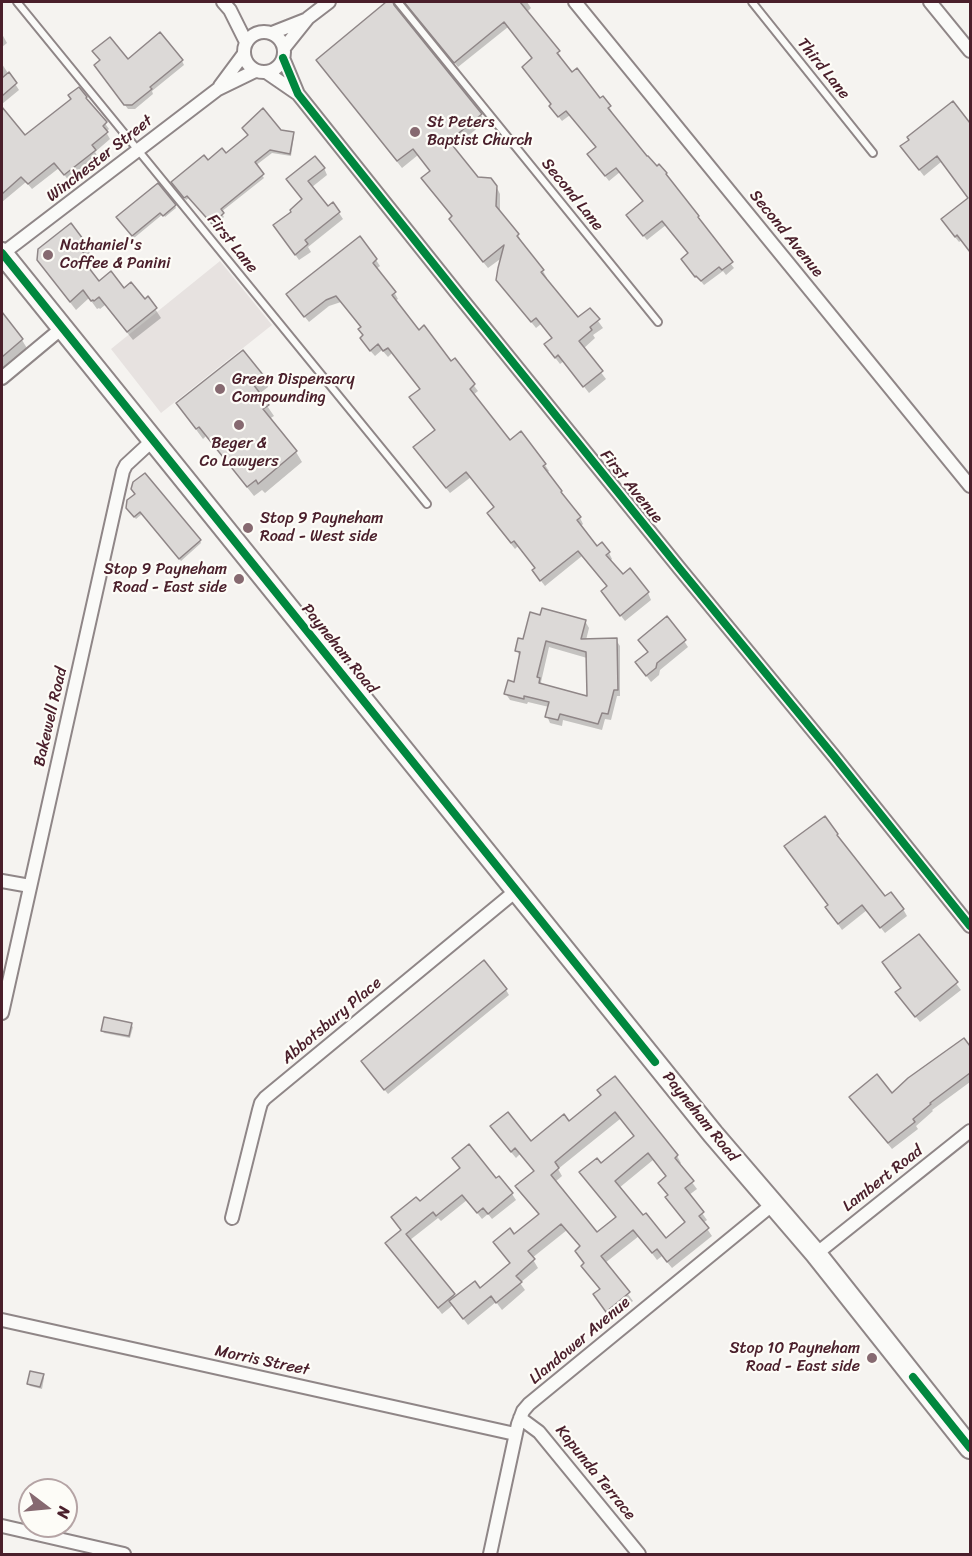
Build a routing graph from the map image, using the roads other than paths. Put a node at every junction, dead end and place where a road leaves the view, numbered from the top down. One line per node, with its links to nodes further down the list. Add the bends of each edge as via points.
1 (17, 2): 18 (lane, First Lane)
2 (329, 2): 8 (street)
3 (398, 2): 21 (lane, Second Lane)
4 (575, 2): 25 (street, Second Avenue)
5 (752, 2): 19 (lane, Third Lane)
6 (930, 2): 12 (street)
7 (226, 5): 9 (street); 11 (street)
8 (308, 18): 10 (street); 13 (street)
9 (259, 32): 10 (street); 11 (street)
10 (273, 33): 13 (street, via 282,42)
11 (246, 42): 14 (street)
12 (970, 51)
13 (284, 53): 15 (street, via 280,65); 17 (street, First Avenue)
14 (243, 56): 15 (street, via 250,67); 16 (street, Winchester Street)
15 (261, 72): 16 (street, Winchester Street); 17 (street, First Avenue)
16 (218, 89): 18 (street, Winchester Street)
17 (298, 94): 30 (street, First Avenue)
18 (138, 151): 20 (street, Winchester Street); 26 (lane, First Lane)
19 (873, 153)
20 (2, 254): 22 (main road, Payneham Road)
21 (658, 322)
22 (62, 328): 23 (street); 24 (main road, Payneham Road)
23 (2, 378)
24 (153, 440): 28 (street, Bakewell Road, via 123,471); 29 (main road, Payneham Road)
25 (970, 486)
26 (427, 504)
27 (2, 881): 28 (street)
28 (30, 886): 31 (street, Bakewell Road)
29 (517, 890): 33 (main road, Payneham Road); 34 (street, Abbotsbury Place, via 261,1103)
30 (970, 926)
31 (2, 1013)
32 (970, 1131): 35 (street, Lambert Road)
33 (773, 1204): 35 (main road, Payneham Road); 37 (street, Llandower Avenue, via 529,1404)
34 (232, 1218)
35 (816, 1254): 39 (main road, Payneham Road)
36 (2, 1320): 38 (street, Morris Street)
37 (520, 1418): 38 (street, Llandower Avenue); 43 (street, Kapunda Terrace, via 539,1432)
38 (515, 1434): 42 (street, Llandower Avenue)
39 (970, 1448)
40 (2, 1527): 41 (street)
41 (124, 1554)
42 (490, 1554)
43 (639, 1554)

